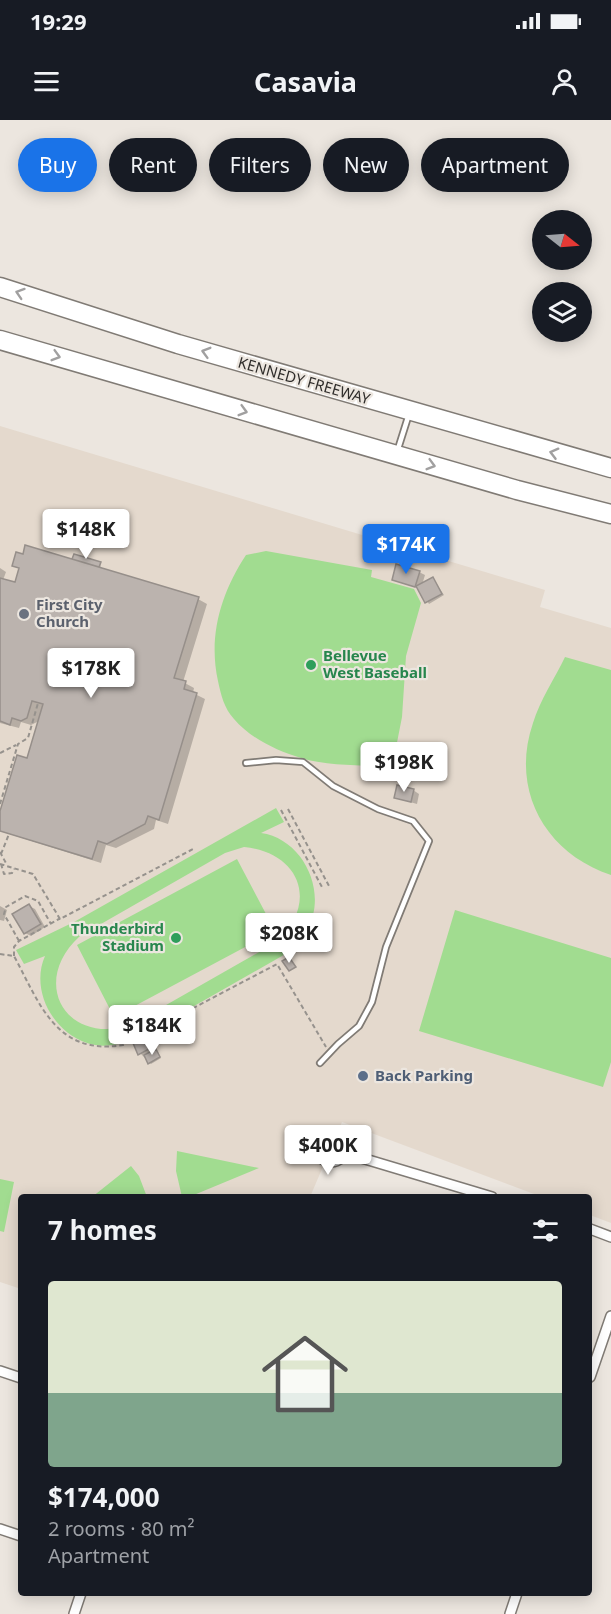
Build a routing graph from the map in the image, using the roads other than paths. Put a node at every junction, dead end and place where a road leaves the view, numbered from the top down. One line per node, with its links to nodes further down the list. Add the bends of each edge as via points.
1 (0, 286): 3 (highway, KENNEDY FREEWAY, one-way to 1, via 178,344)
2 (0, 340): 4 (highway, one-way to 4)
3 (409, 412): 4 (lane); 5 (highway, KENNEDY FREEWAY, one-way to 3)
4 (396, 455): 6 (highway, one-way to 6)
5 (611, 468)
6 (611, 514)
7 (246, 763): 8 (lane, via 303,762 333,786 378,809 413,821 429,841 386,947 372,1002 359,1026)
8 (321, 1064)
9 (345, 1153): 10 (street)
10 (482, 1194)
11 (592, 1230): 12 (street)
12 (611, 1237)
13 (611, 1316): 15 (street)
14 (0, 1371): 16 (street)
15 (592, 1371)
16 (18, 1377)
17 (0, 1529): 18 (street)
18 (18, 1535)
19 (80, 1596): 21 (street)
20 (516, 1596): 22 (street)
21 (74, 1614)
22 (510, 1614)

